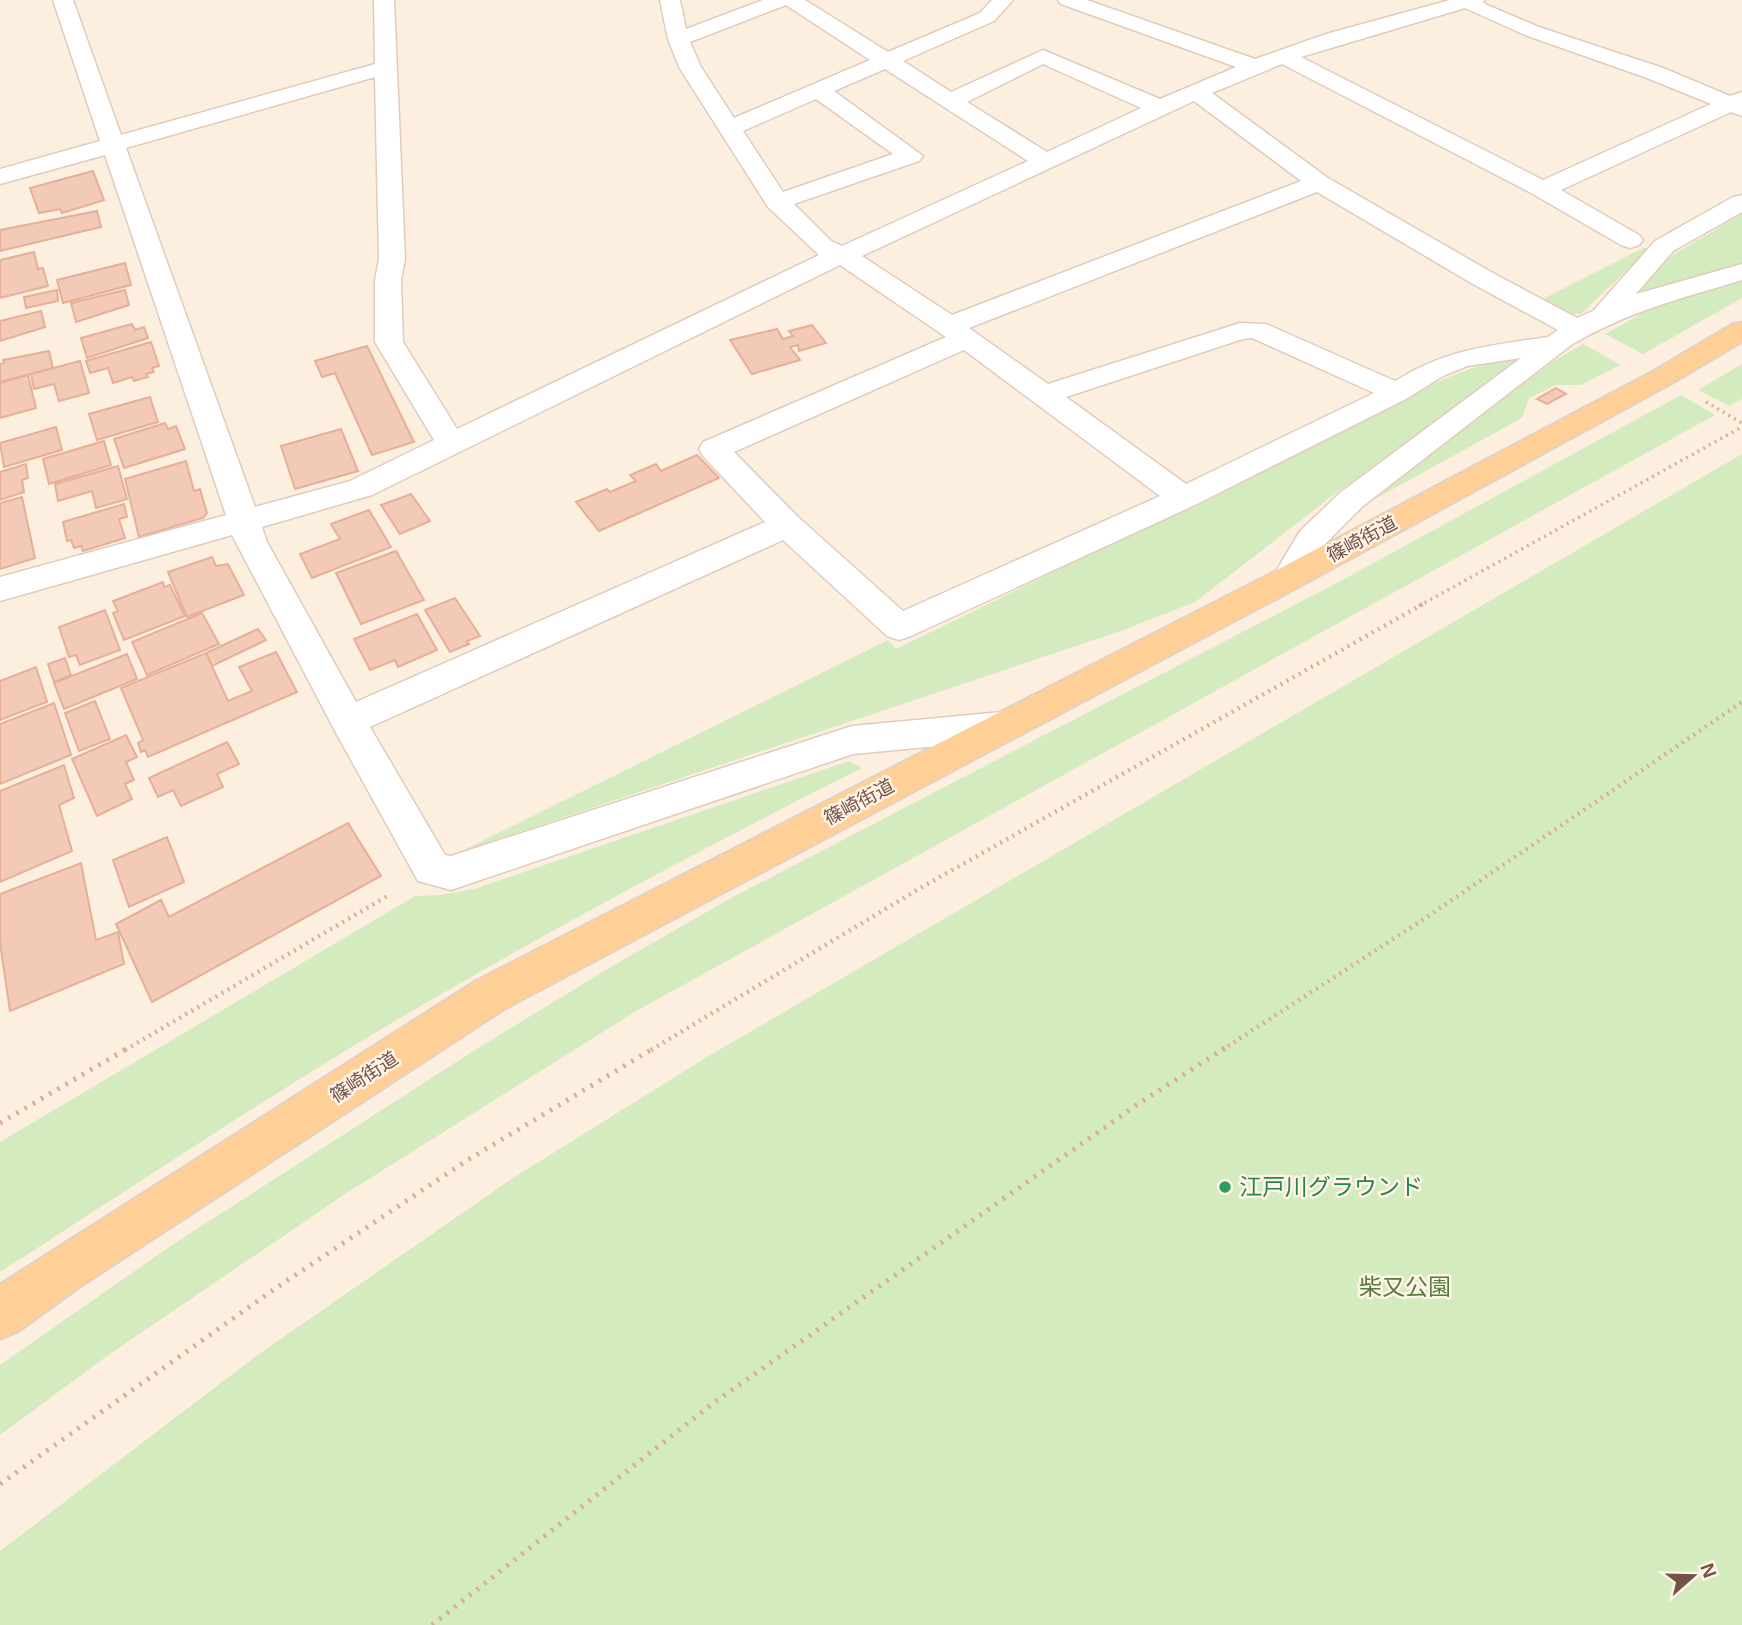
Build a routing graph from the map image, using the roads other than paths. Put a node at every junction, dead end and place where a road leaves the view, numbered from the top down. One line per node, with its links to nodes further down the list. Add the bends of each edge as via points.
1 (63, 0): 20 (street)
2 (384, 0): 12 (street)
3 (670, 0): 9 (street)
4 (782, 0): 9 (street)
5 (791, 0): 11 (street)
6 (1003, 0): 11 (street, via 987,18)
7 (1068, 0): 13 (street)
8 (1469, 0): 10 (street, via 1350,32); 17 (street, via 1479,9 1532,31)
9 (678, 39): 19 (street, via 690,67)
10 (1285, 57): 13 (street); 24 (street)
11 (886, 61): 14 (street); 16 (street)
12 (387, 66): 20 (street); 36 (street, via 392,259 388,342)
13 (1255, 66): 15 (street)
14 (819, 91): 19 (street); 25 (street, via 911,156)
15 (1195, 91): 18 (street); 23 (street)
16 (951, 101): 18 (street, via 1044,56); 21 (street)
17 (1739, 104): 24 (street)
18 (1161, 108): 21 (street)
19 (731, 128): 25 (street)
20 (113, 145): 22 (street); 38 (street)
21 (1046, 162): 28 (street)
22 (0, 177)
23 (1319, 183): 32 (street); 33 (street, via 1482,278)
24 (1542, 189): 27 (street)
25 (777, 202): 28 (street, via 822,246)
26 (1742, 202): 30 (street, via 1664,246)
27 (1630, 240)
28 (841, 256): 32 (street); 36 (street)
29 (1742, 272): 30 (street)
30 (1606, 312): 33 (street)
31 (1742, 330): 40 (main road, 篠崎街道)
32 (957, 333): 35 (street); 39 (street, via 714,449)
33 (1566, 337): 34 (street, via 1461,359 1433,369); 40 (street, via 1352,499 1311,539)
34 (1396, 393): 35 (street, via 1256,330 1240,331); 37 (street)
35 (1041, 396): 37 (street)
36 (451, 443): 38 (street, via 361,488)
37 (1184, 498): 39 (street, via 899,626)
38 (246, 521): 41 (street); 42 (street, via 251,542)
39 (787, 525): 42 (street)
40 (1289, 578): 43 (main road, 篠崎街道)
41 (0, 589)
42 (348, 721): 43 (street, via 432,869 451,873 852,740)
43 (1002, 726): 44 (main road, 篠崎街道, via 491,996 63,1269)
44 (0, 1314)

